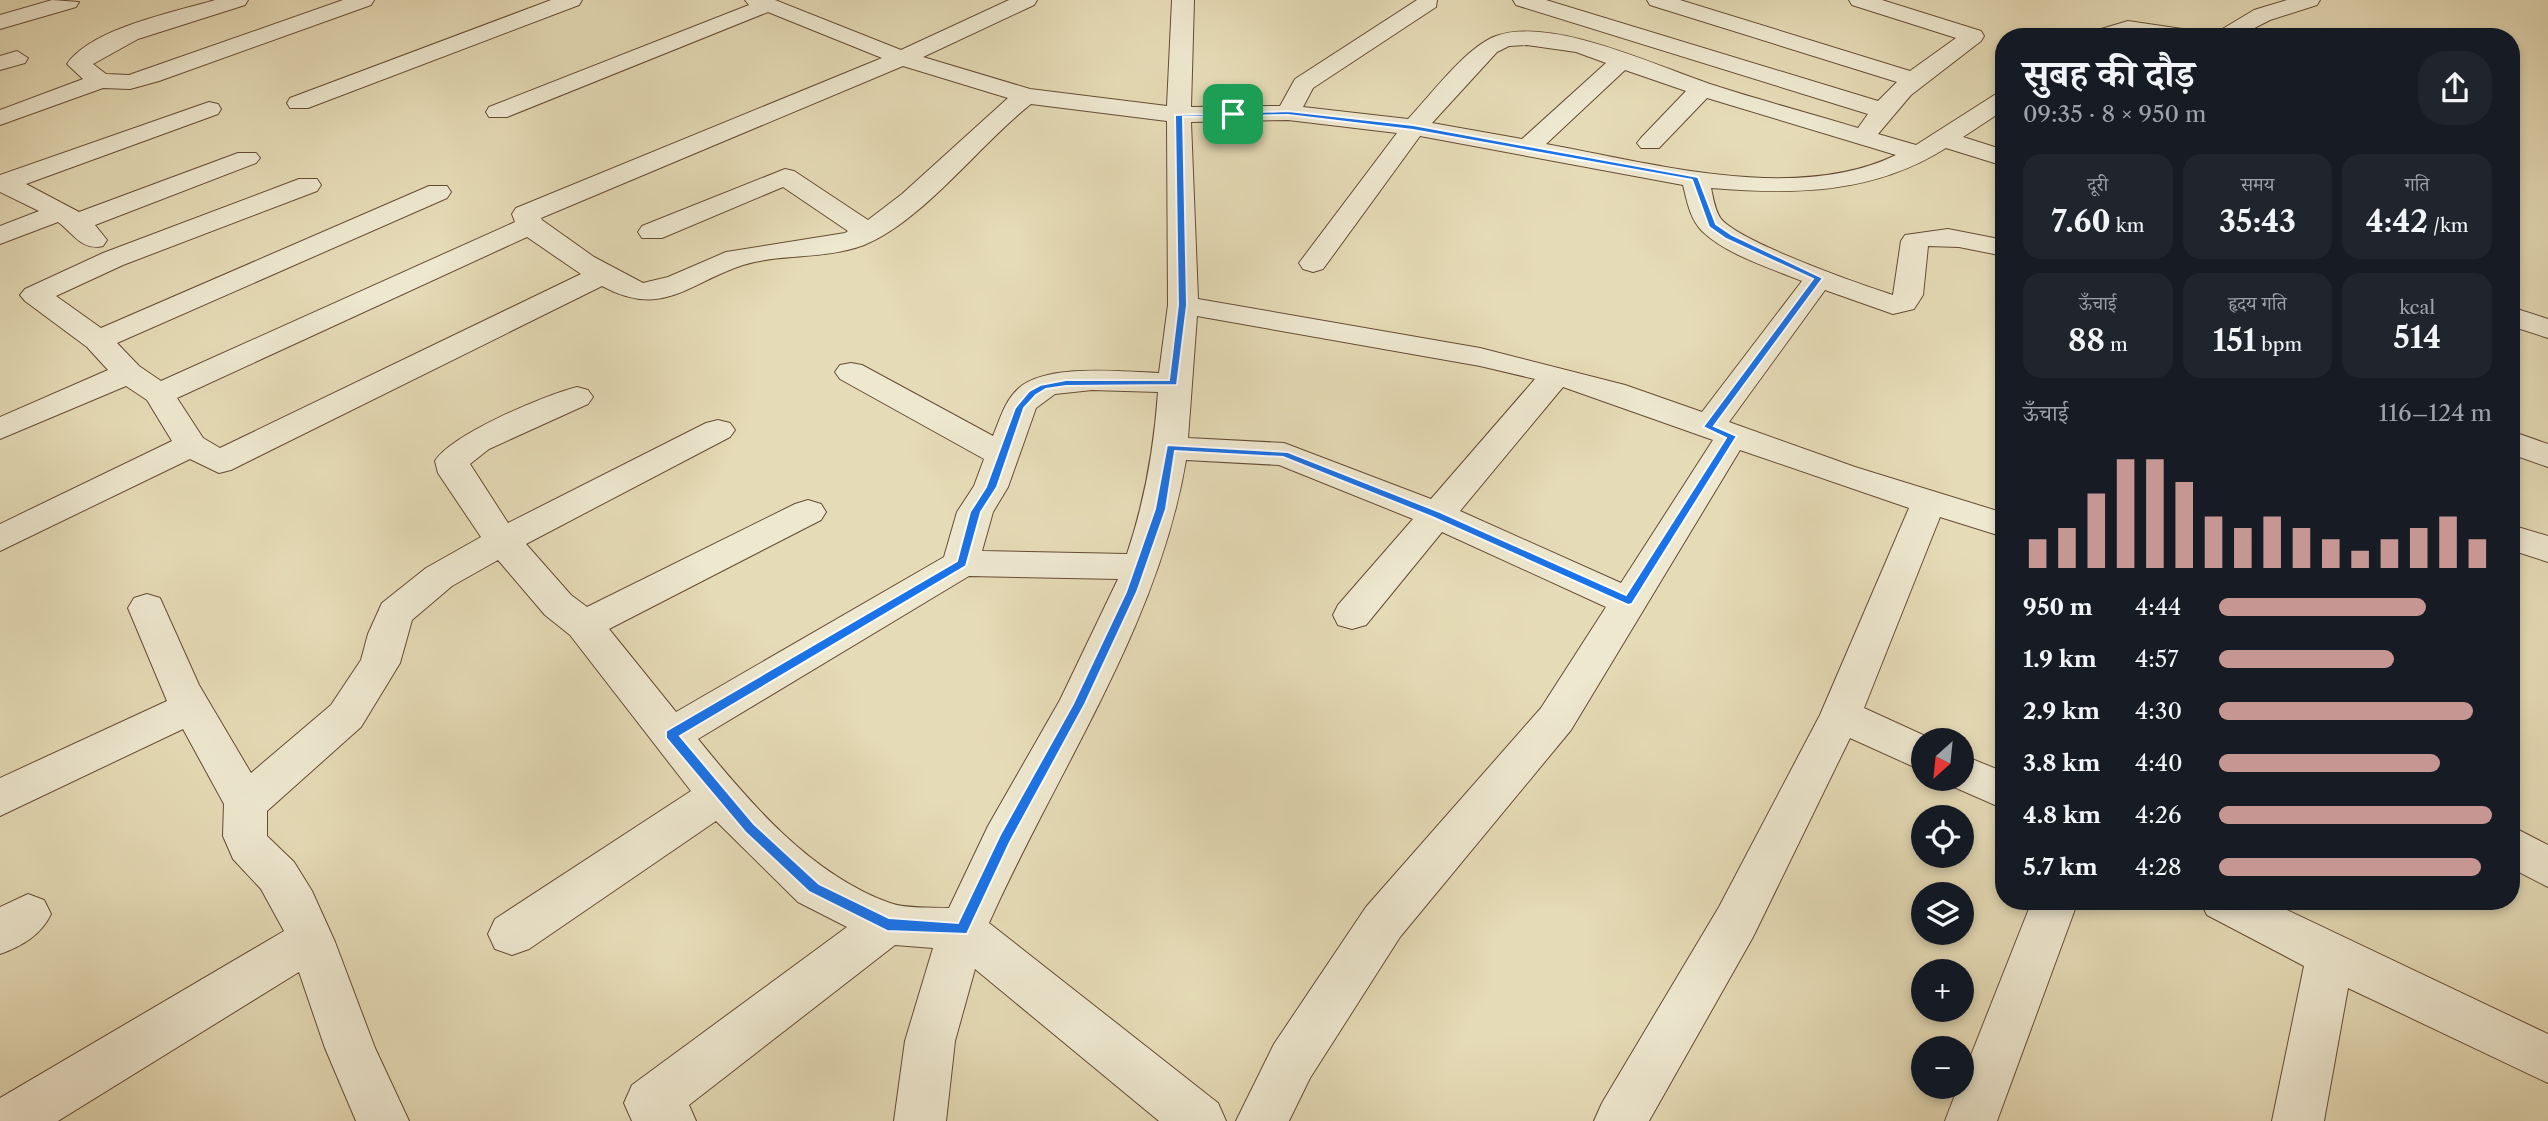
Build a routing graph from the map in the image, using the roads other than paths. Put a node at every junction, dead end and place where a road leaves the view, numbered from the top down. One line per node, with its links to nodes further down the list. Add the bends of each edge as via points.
1 (237, 0): 19 (street, via 117,40 89,54 79,64)
2 (363, 0): 19 (street, via 150,76 130,82)
3 (571, 0): 22 (street)
4 (1026, 0): 16 (street)
5 (1183, 0): 28 (street)
6 (1524, 0): 25 (street)
7 (1658, 0): 18 (street)
8 (1860, 0): 18 (street, via 1983,38)
9 (2309, 0): 15 (street)
10 (67, 1): 13 (street); 14 (street)
11 (761, 2): 16 (street); 26 (street)
12 (1428, 2): 27 (street, via 1303,84)
13 (92, 13)
14 (0, 22)
15 (2237, 28)
16 (902, 58): 21 (street); 43 (street, via 526,214)
17 (1621, 61): 20 (street); 30 (street, via 1553,40 1505,40 1489,47); 34 (street)
18 (1912, 79): 25 (street)
19 (100, 81): 29 (street)
20 (1702, 89): 31 (street); 33 (street)
21 (1026, 96): 28 (street); 45 (street, via 990,122 961,156)
22 (299, 103)
23 (1995, 105): 32 (street)
24 (209, 109): 39 (street)
25 (1881, 110): 31 (street)
26 (498, 112)
27 (1288, 113): 28 (street); 30 (street)
28 (1179, 115): 52 (street)
29 (0, 118)
30 (1413, 127): 34 (street); 49 (street)
31 (1863, 138): 35 (street)
32 (1943, 139): 35 (street); 36 (street)
33 (1650, 143)
34 (1527, 148): 38 (street)
35 (1919, 154): 38 (street, via 1857,178 1789,184)
36 (1995, 155)
37 (247, 159): 42 (street)
38 (1695, 179): 51 (street, via 1712,225)
39 (1, 184): 42 (street, via 22,190)
40 (308, 185): 48 (street)
41 (438, 192): 55 (street)
42 (69, 217): 46 (street); 48 (street)
43 (530, 225): 50 (street); 60 (street)
44 (652, 232): 45 (street, via 785,177)
45 (868, 232): 50 (street, via 843,243 735,258 660,290 638,292)
46 (0, 236)
47 (1995, 246): 51 (street, via 1947,237 1915,241 1904,303 1893,305)
48 (113, 259): 55 (street, via 35,295)
49 (1314, 264)
50 (604, 274): 65 (street, via 248,451 219,462)
51 (1819, 278): 64 (street)
52 (1183, 305): 58 (street, via 1480,357); 59 (street)
53 (2520, 319): 54 (street)
54 (2548, 329)
55 (98, 340): 57 (street)
56 (851, 372): 68 (street)
57 (128, 373): 60 (street); 62 (street)
58 (1556, 375): 64 (street); 72 (street)
59 (1174, 383): 67 (street); 68 (street, via 1043,387 1020,408)
60 (159, 394): 65 (street)
61 (577, 397): 76 (street, via 477,442 452,461 455,473)
62 (0, 429)
63 (718, 430): 76 (street)
64 (1720, 432): 70 (street); 80 (street)
65 (191, 445): 74 (street)
66 (2520, 445): 69 (street)
67 (1171, 448): 72 (street, via 1284,454); 79 (street, via 1160,509)
68 (1003, 455): 78 (street, via 975,512)
69 (2548, 456)
70 (1928, 502): 73 (street); 85 (street)
71 (808, 512): 83 (street)
72 (1436, 515): 80 (street); 82 (street)
73 (1995, 523)
74 (0, 540)
75 (2520, 540): 77 (street)
76 (502, 541): 83 (street, via 558,605); 92 (street, via 439,577 396,613 380,663 346,716)
77 (2548, 549)
78 (962, 563): 79 (street); 86 (street)
79 (1140, 567): 98 (street, via 1079,704 1004,839)
80 (1628, 601): 108 (street, via 1556,719 1383,922 1292,1061)
81 (147, 608): 84 (street)
82 (1352, 615)
83 (584, 625): 86 (street)
84 (191, 707): 91 (street); 92 (street)
85 (1841, 715): 87 (street); 109 (street, via 1736,922)
86 (671, 735): 90 (street)
87 (1911, 748)
88 (1974, 778): 89 (street)
89 (1995, 788)
90 (720, 795): 97 (street, via 814,888); 99 (street)
91 (0, 799)
92 (246, 803): 100 (street, via 242,826 249,850 285,885)
93 (2520, 851): 94 (street)
94 (2548, 868)
95 (2052, 910): 110 (street)
96 (2241, 910): 101 (street)
97 (887, 924): 98 (street); 105 (street, via 650,1103)
98 (962, 930): 106 (street, via 930,1041); 107 (street)
99 (512, 934)
100 (310, 940): 103 (street); 104 (street)
101 (2330, 956): 102 (street); 111 (street)
102 (2548, 1059)
103 (10, 1121)
104 (383, 1121)
105 (670, 1121)
106 (920, 1121)
107 (1200, 1121)
108 (1262, 1121)
109 (1620, 1121)
110 (1971, 1121)
111 (2298, 1121)

